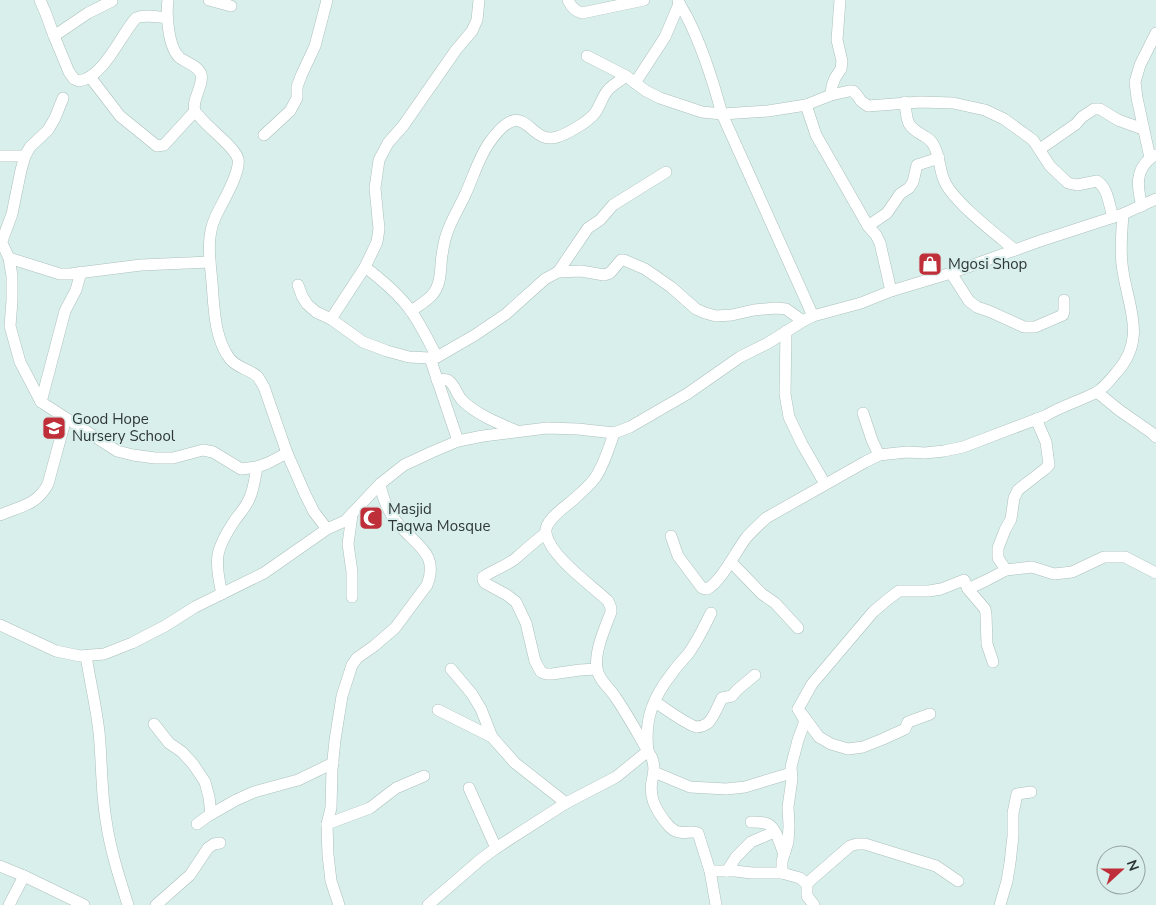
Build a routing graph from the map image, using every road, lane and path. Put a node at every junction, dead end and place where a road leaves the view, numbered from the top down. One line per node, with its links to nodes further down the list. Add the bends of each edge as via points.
1 (40, 0): 14 (street)
2 (210, 0): 11 (street)
3 (327, 0): 25 (street, via 290,111)
4 (479, 0): 40 (street, via 472,31 388,143 379,160 375,188 379,229 377,242)
5 (568, 0): 6 (street, via 576,11 582,13)
6 (644, 0)
7 (840, 0): 18 (street, via 837,40 842,62)
8 (112, 1): 14 (street)
9 (167, 1): 12 (street)
10 (679, 2): 17 (street, via 665,37); 23 (street, via 705,60)
11 (231, 6)
12 (167, 18): 16 (street, via 136,18); 22 (street, via 175,52 200,72)
13 (1156, 33): 24 (street, via 1135,82)
14 (54, 36): 16 (street, via 74,79)
15 (587, 56): 17 (street)
16 (90, 78): 22 (street, via 120,116 157,146 164,145)
17 (630, 80): 23 (street, via 660,98 702,112); 47 (street, via 608,89 595,113 563,135 548,138 516,120 501,129 480,159 447,234 437,285 432,294)
18 (831, 95): 20 (street, via 853,91 868,106); 21 (street)
19 (63, 98): 28 (street, via 48,130)
20 (905, 102): 26 (street, via 952,103 985,110 1024,132); 30 (street, via 909,125 930,140)
21 (806, 104): 23 (street); 35 (street, via 816,135)
22 (195, 111): 39 (street, via 229,145 239,161 236,176 214,220)
23 (722, 114): 48 (street)
24 (1144, 129): 26 (street, via 1094,109); 29 (street)
25 (264, 136)
26 (1040, 149): 34 (street, via 1050,166 1068,183 1077,185 1097,181 1102,184)
27 (0, 156): 28 (street)
28 (25, 156): 36 (street, via 12,214)
29 (1153, 156): 33 (street, via 1138,180)
30 (938, 158): 35 (street, via 917,165 909,188 900,194 887,213); 37 (street, via 944,181 951,192)
31 (666, 172): 42 (street, via 613,205 588,228)
32 (1156, 199): 33 (street)
33 (1142, 206): 34 (street)
34 (1118, 215): 37 (street); 54 (street, via 1122,266 1133,313 1134,342 1125,364)
35 (868, 226): 45 (street, via 880,243)
36 (1, 240): 38 (street)
37 (1015, 250): 43 (street)
38 (9, 258): 41 (street, via 60,274); 50 (street, via 12,301)
39 (210, 262): 41 (street); 63 (street, via 217,329 224,348 230,360 259,378)
40 (365, 268): 47 (street); 49 (street)
41 (81, 272): 55 (street, via 65,311)
42 (558, 272): 48 (street, via 581,271 604,276 624,260 644,269 705,313 732,315 776,308); 52 (street, via 476,335)
43 (952, 273): 45 (street); 46 (street, via 977,307 1024,327 1035,327 1063,315)
44 (298, 285): 49 (street, via 306,304)
45 (891, 291): 48 (street)
46 (1064, 300)
47 (411, 310): 52 (street)
48 (808, 318): 51 (street)
49 (331, 319): 52 (street, via 363,342 387,351 408,357)
50 (5, 326): 55 (street)
51 (786, 331): 60 (street, via 687,394); 67 (street, via 785,394 789,417)
52 (434, 357): 53 (street)
53 (437, 380): 59 (street, via 449,381 471,408); 62 (street)
54 (1097, 392): 58 (street); 61 (street)
55 (42, 402): 57 (street)
56 (863, 413): 64 (street)
57 (66, 418): 65 (street, via 117,451 173,458 203,450 241,468); 68 (street, via 44,493 35,501)
58 (1036, 420): 64 (street, via 963,448); 74 (street, via 1046,442 1048,464 1018,490 1014,498 1011,519 998,548 998,558)
59 (519, 432): 60 (street, via 547,428); 62 (street)
60 (614, 433): 71 (street, via 595,478 557,512)
61 (1156, 437)
62 (458, 441): 66 (street, via 404,465)
63 (287, 453): 65 (street); 70 (street, via 314,512)
64 (879, 455): 67 (street)
65 (256, 467): 77 (street, via 250,498 220,546 217,569)
66 (380, 484): 69 (street); 94 (street, via 392,516 428,558 430,577 395,628 352,665 342,696)
67 (825, 484): 73 (street, via 766,518 745,540)
68 (0, 515)
69 (352, 515): 70 (street); 78 (street, via 348,544)
70 (327, 529): 77 (street, via 264,573)
71 (546, 533): 85 (street, via 553,548 571,570 608,601 611,608 598,649); 85 (street, via 483,580 516,602 541,672 552,674)
72 (672, 536): 73 (street, via 678,556 702,588 713,586)
73 (731, 562): 81 (street)
74 (1006, 570): 75 (street, via 1032,568 1054,574 1072,572 1104,557 1117,557); 76 (street)
75 (1156, 573)
76 (968, 589): 83 (street, via 985,609 987,644); 88 (street, via 964,580 935,590 900,592 887,600 812,684)
77 (222, 594): 82 (street, via 132,643 104,654)
78 (352, 597)
79 (711, 613): 87 (street)
80 (0, 625): 82 (street, via 56,651)
81 (798, 628)
82 (86, 656): 118 (street, via 98,730 106,819)
83 (993, 662)
84 (451, 669): 92 (street, via 472,694)
85 (597, 669): 93 (street, via 600,679 617,698)
86 (755, 675): 87 (street, via 732,696 722,698 711,720 702,726 696,727)
87 (655, 702): 93 (street, via 647,722)
88 (798, 708): 90 (street, via 819,736 848,749 883,739 905,729 908,722); 96 (street, via 805,721 793,754)
89 (438, 710): 92 (street)
90 (930, 714)
91 (154, 724): 101 (street, via 168,743 193,764 205,782)
92 (492, 737): 100 (street, via 516,763)
93 (648, 751): 95 (street); 100 (street, via 616,777)
94 (333, 763): 101 (street, via 298,780 254,792); 104 (street)
95 (654, 772): 96 (street, via 690,787 726,789); 110 (street, via 651,791 655,807 670,828 678,832 698,833)
96 (792, 773): 108 (street, via 788,807 790,826)
97 (424, 776): 104 (street, via 396,788 370,808)
98 (469, 788): 107 (street)
99 (1031, 792): 124 (street, via 1017,794 1010,863)
100 (566, 803): 107 (street)
101 (211, 814): 103 (street)
102 (751, 822): 105 (street, via 768,825)
103 (197, 824)
104 (327, 824): 120 (street, via 328,855)
105 (774, 832): 108 (street); 111 (street, via 751,842)
106 (220, 844): 119 (street, via 208,848 190,875)
107 (496, 848): 121 (street)
108 (784, 854): 112 (street)
109 (0, 866): 113 (street)
110 (710, 871): 111 (street); 122 (street)
111 (727, 871): 112 (street)
112 (782, 873): 115 (street, via 800,878)
113 (24, 876): 116 (street); 117 (street)
114 (958, 881): 115 (street, via 925,862 857,844 850,846)
115 (807, 884): 123 (street, via 808,896)
116 (8, 905)
117 (84, 905)
118 (128, 905)
119 (156, 905)
120 (339, 905)
121 (428, 905)
122 (716, 905)
123 (814, 905)
124 (1000, 905)

